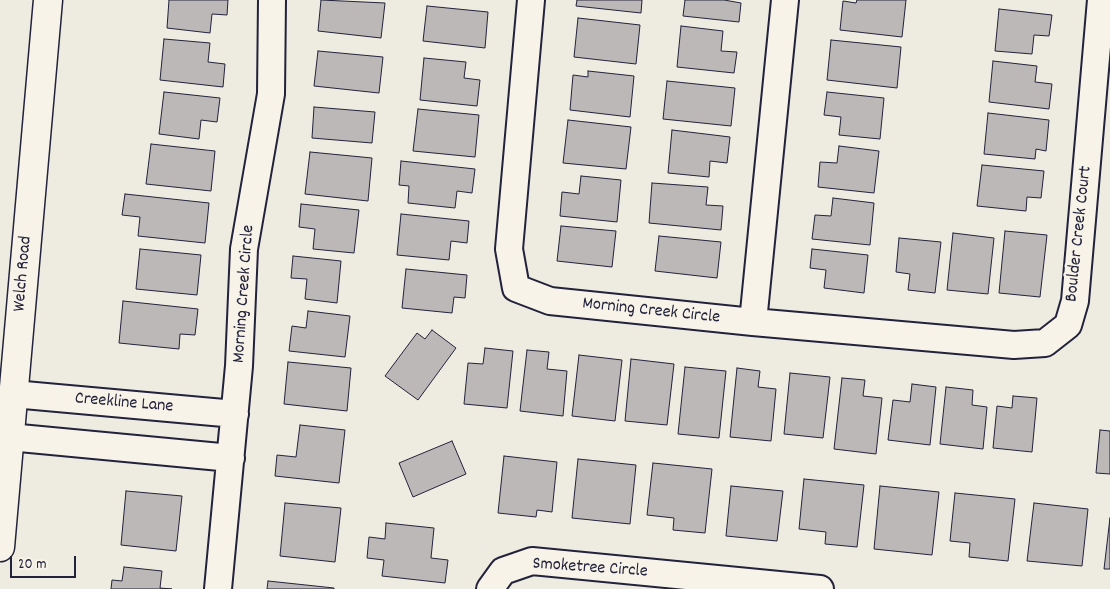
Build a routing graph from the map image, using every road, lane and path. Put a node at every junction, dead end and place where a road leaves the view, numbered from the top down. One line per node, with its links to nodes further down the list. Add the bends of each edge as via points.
1 (48, 0): 7 (main road, Welch Road)
2 (272, 0): 8 (street, Morning Creek Circle, via 271,94 244,249)
3 (532, 0): 6 (street, Morning Creek Circle, via 509,249 516,288 550,301)
4 (785, 0): 6 (street)
5 (1102, 0): 6 (street, Boulder Creek Court, via 1075,302 1068,326 1045,343 1014,345)
6 (753, 322)
7 (13, 394): 8 (street, Creekline Lane); 9 (main road, Welch Road)
8 (235, 414): 10 (street, Morning Creek Circle)
9 (9, 437): 10 (street); 11 (main road, Welch Road)
10 (231, 458): 12 (street, Morning Creek Circle)
11 (0, 547)
12 (218, 589)
13 (490, 589): 14 (street, Smoketree Circle, via 502,572 532,561)
14 (820, 589)

